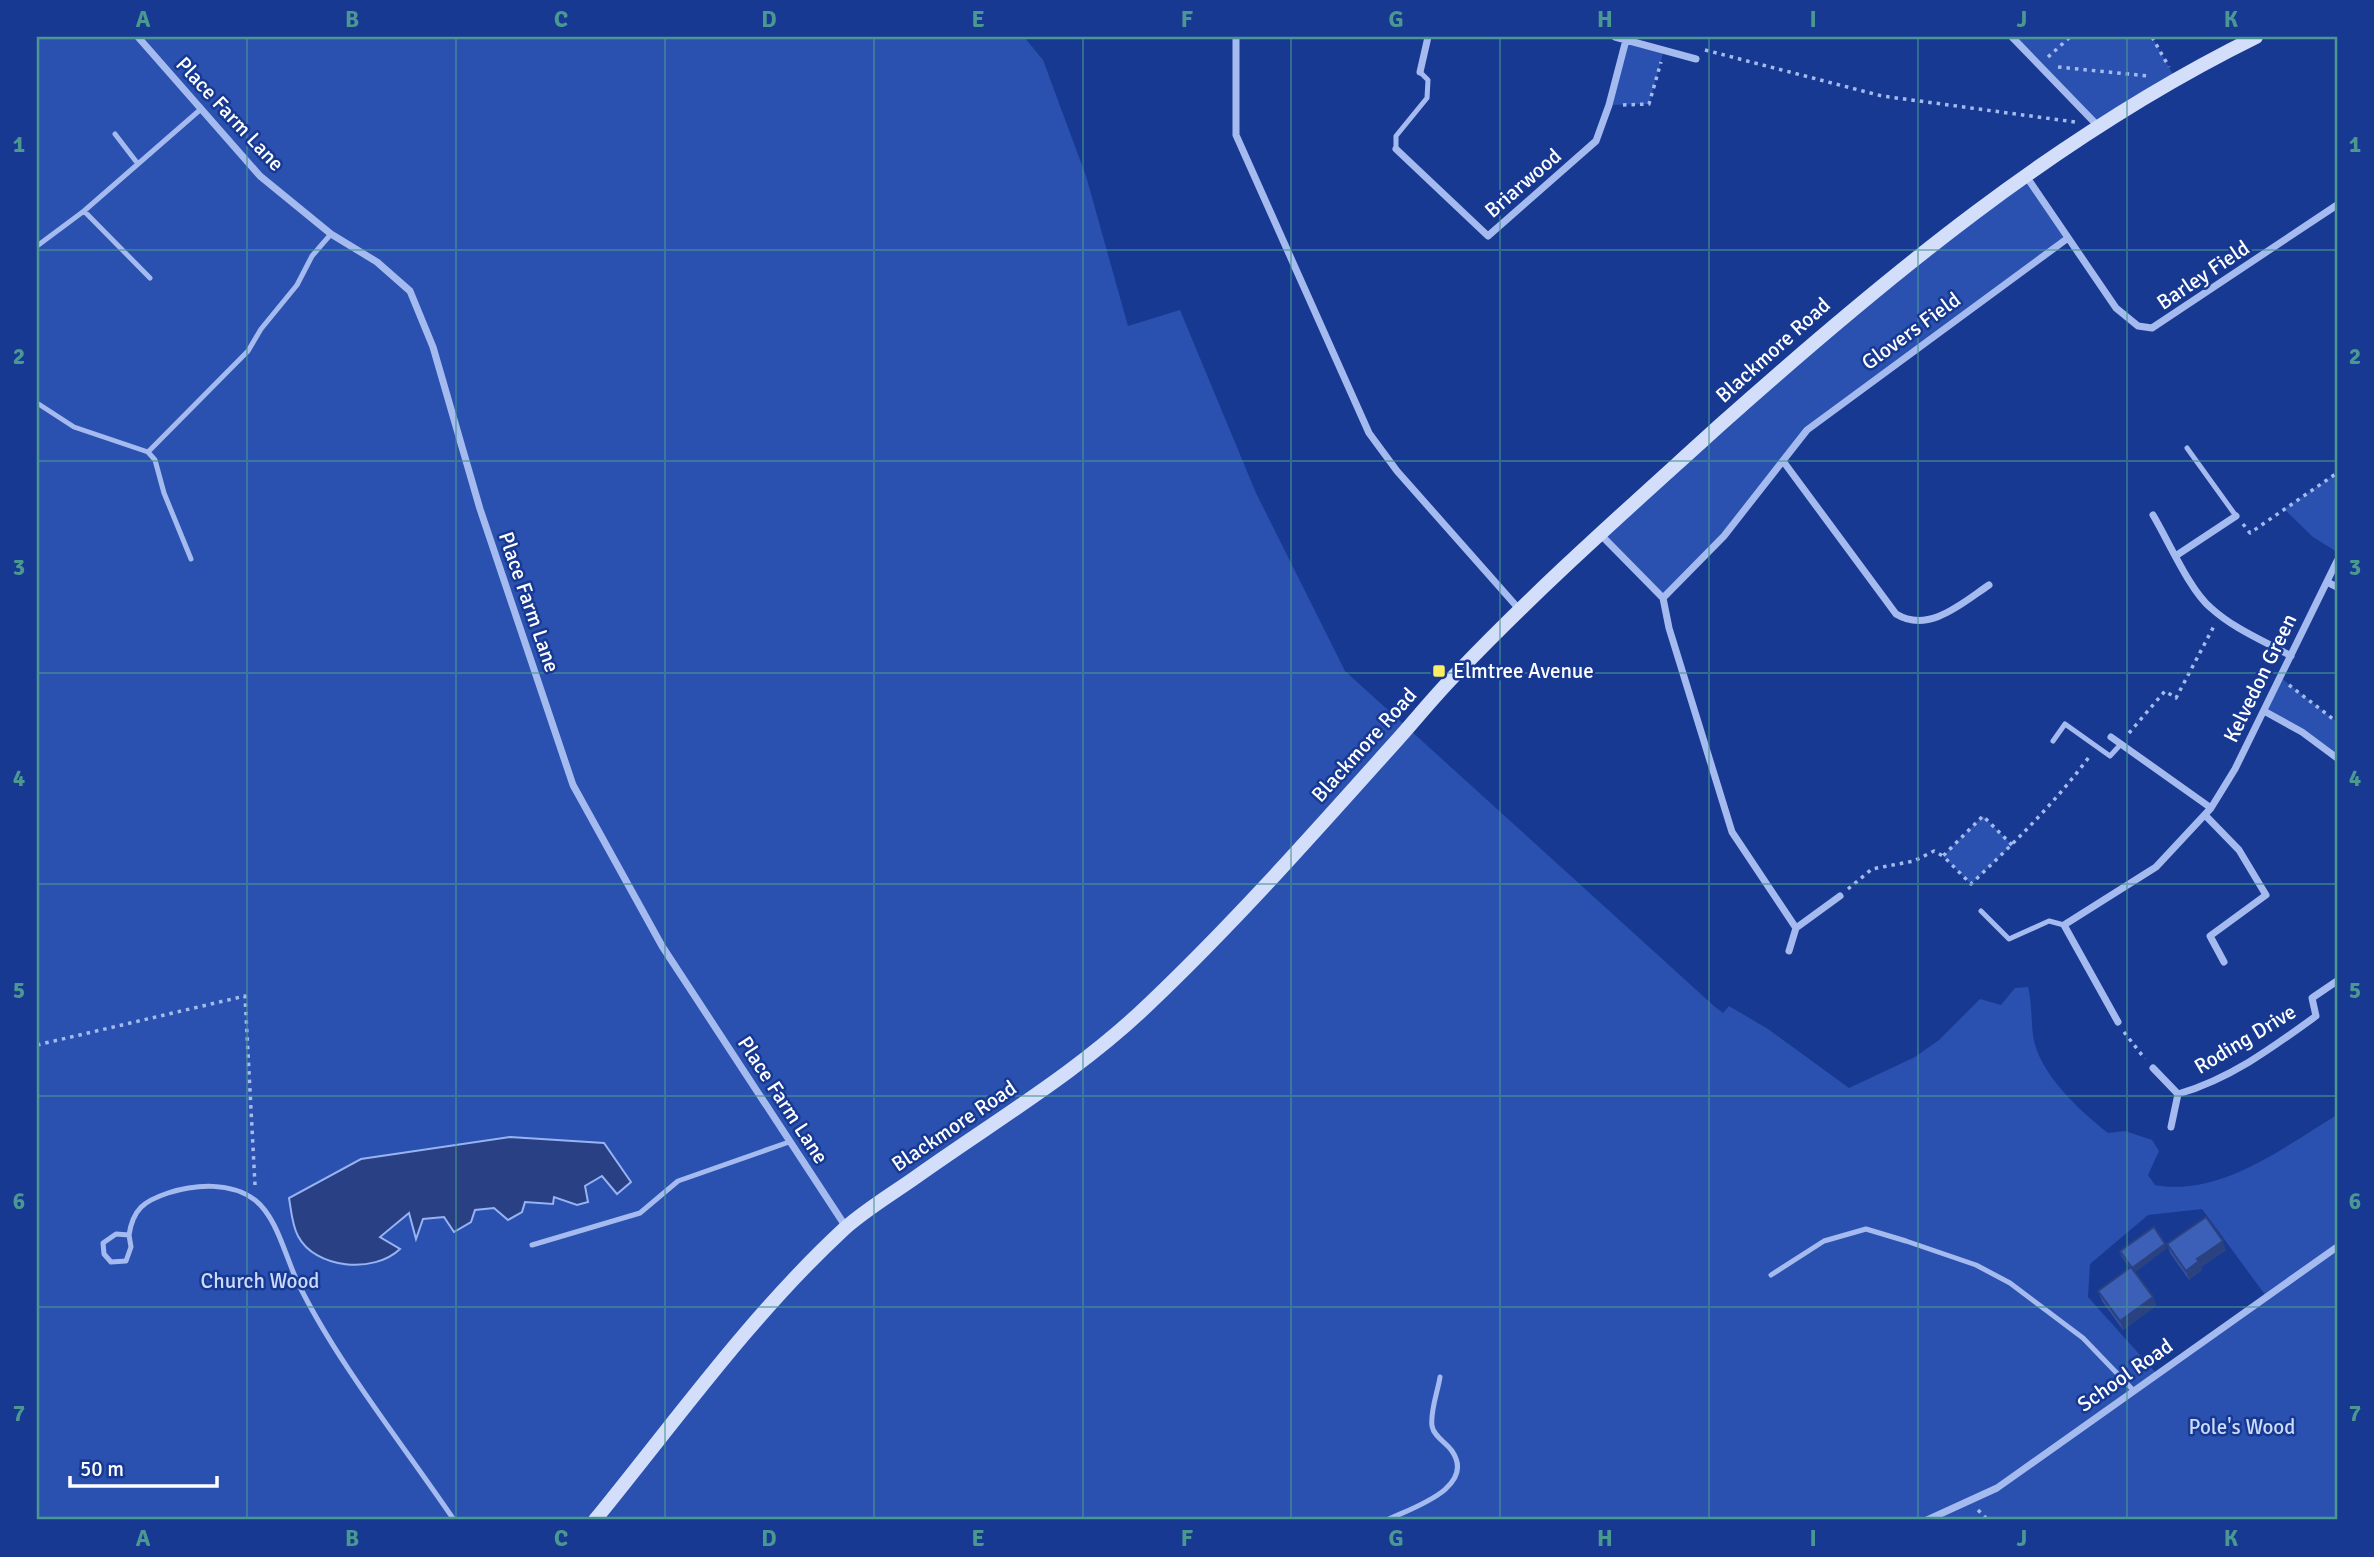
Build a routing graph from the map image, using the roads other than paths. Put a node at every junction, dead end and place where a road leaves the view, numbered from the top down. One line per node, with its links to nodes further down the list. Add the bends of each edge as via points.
1 (138, 37): 10 (street, Place Farm Lane)
2 (1236, 37): 36 (street, via 1236,135 1369,433)
3 (1428, 37): 9 (street)
4 (1615, 37): 7 (street)
5 (2012, 37): 11 (street)
6 (2256, 37): 11 (street, Blackmore Road)
7 (1626, 40): 8 (street); 13 (street, Briarwood, via 1596,141 1488,236)
8 (1696, 59)
9 (1420, 72): 13 (lane, via 1428,79 1427,98 1396,136)
10 (201, 109): 14 (lane); 18 (street, Place Farm Lane, via 260,176)
11 (2097, 125): 15 (street, Blackmore Road)
12 (114, 134): 14 (lane)
13 (1396, 149)
14 (138, 164): 17 (lane)
15 (2025, 175): 19 (street, Barley Field); 28 (street, Blackmore Road, via 1845,313)
16 (2337, 205): 19 (street, Barley Field, via 2152,328 2126,319)
17 (84, 211): 20 (lane); 21 (lane)
18 (331, 234): 24 (lane, via 248,351); 56 (street, Place Farm Lane, via 377,262 410,291 573,785 662,946)
19 (2068, 239): 25 (street, Glovers Field, via 1807,430)
20 (37, 246)
21 (150, 278)
22 (37, 403): 24 (lane, via 74,427)
23 (2187, 448): 27 (lane)
24 (148, 452): 30 (lane, via 155,460)
25 (1783, 461): 33 (street, via 1896,614 1919,623 1946,613); 35 (street, Glovers Field, via 1724,536)
26 (2153, 515): 29 (street)
27 (2236, 516): 29 (street)
28 (1600, 533): 35 (street); 36 (street, Blackmore Road)
29 (2177, 555): 37 (street, via 2196,590 2220,615)
30 (191, 559)
31 (2337, 561): 32 (street, Kelvedon Green)
32 (2327, 582): 34 (street); 37 (street, Kelvedon Green)
33 (1989, 585)
34 (2337, 587)
35 (1663, 598): 48 (street, via 1732,832)
36 (1519, 610): 57 (street, Blackmore Road, via 1153,1000 1051,1087)
37 (2291, 656): 38 (street, Kelvedon Green)
38 (2264, 711): 42 (street); 43 (street, Kelvedon Green)
39 (2111, 737): 41 (street)
40 (2053, 741): 41 (lane, via 2065,724 2110,756)
41 (2120, 744): 43 (street)
42 (2337, 758)
43 (2211, 808): 44 (street, Kelvedon Green)
44 (2205, 815): 47 (street, Kelvedon Green, via 2156,867); 50 (street, via 2239,850 2266,895 2210,936)
45 (1840, 896): 48 (street)
46 (1981, 911): 47 (lane, via 2009,939 2049,921)
47 (2064, 925): 52 (street)
48 (1796, 928): 49 (street)
49 (1788, 951)
50 (2224, 962)
51 (2337, 981): 54 (street, Roding Drive, via 2312,998 2316,1016 2270,1050 2219,1080)
52 (2118, 1022)
53 (2153, 1068): 54 (street)
54 (2178, 1094): 55 (street, Roding Drive)
55 (2171, 1127)
56 (789, 1142): 57 (street, Place Farm Lane); 59 (lane, via 678,1181 631,1217)
57 (846, 1227): 65 (street, Blackmore Road, via 691,1398)
58 (129, 1235): 58 (lane, via 116,1234 103,1243 111,1262 126,1261); 64 (lane, via 132,1216 147,1200 178,1190 223,1186 256,1201 326,1333)
59 (532, 1245)
60 (2337, 1247): 63 (street, School Road)
61 (1771, 1275): 63 (lane, via 1824,1241 1866,1229 1906,1241 1976,1265 2010,1283 2083,1338)
62 (1440, 1377): 66 (lane, via 1432,1424 1438,1438 1454,1452 1456,1477 1447,1489)
63 (2134, 1391): 67 (street, School Road, via 1997,1488)
64 (454, 1520)
65 (595, 1520)
66 (1387, 1520)
67 (1927, 1520)

